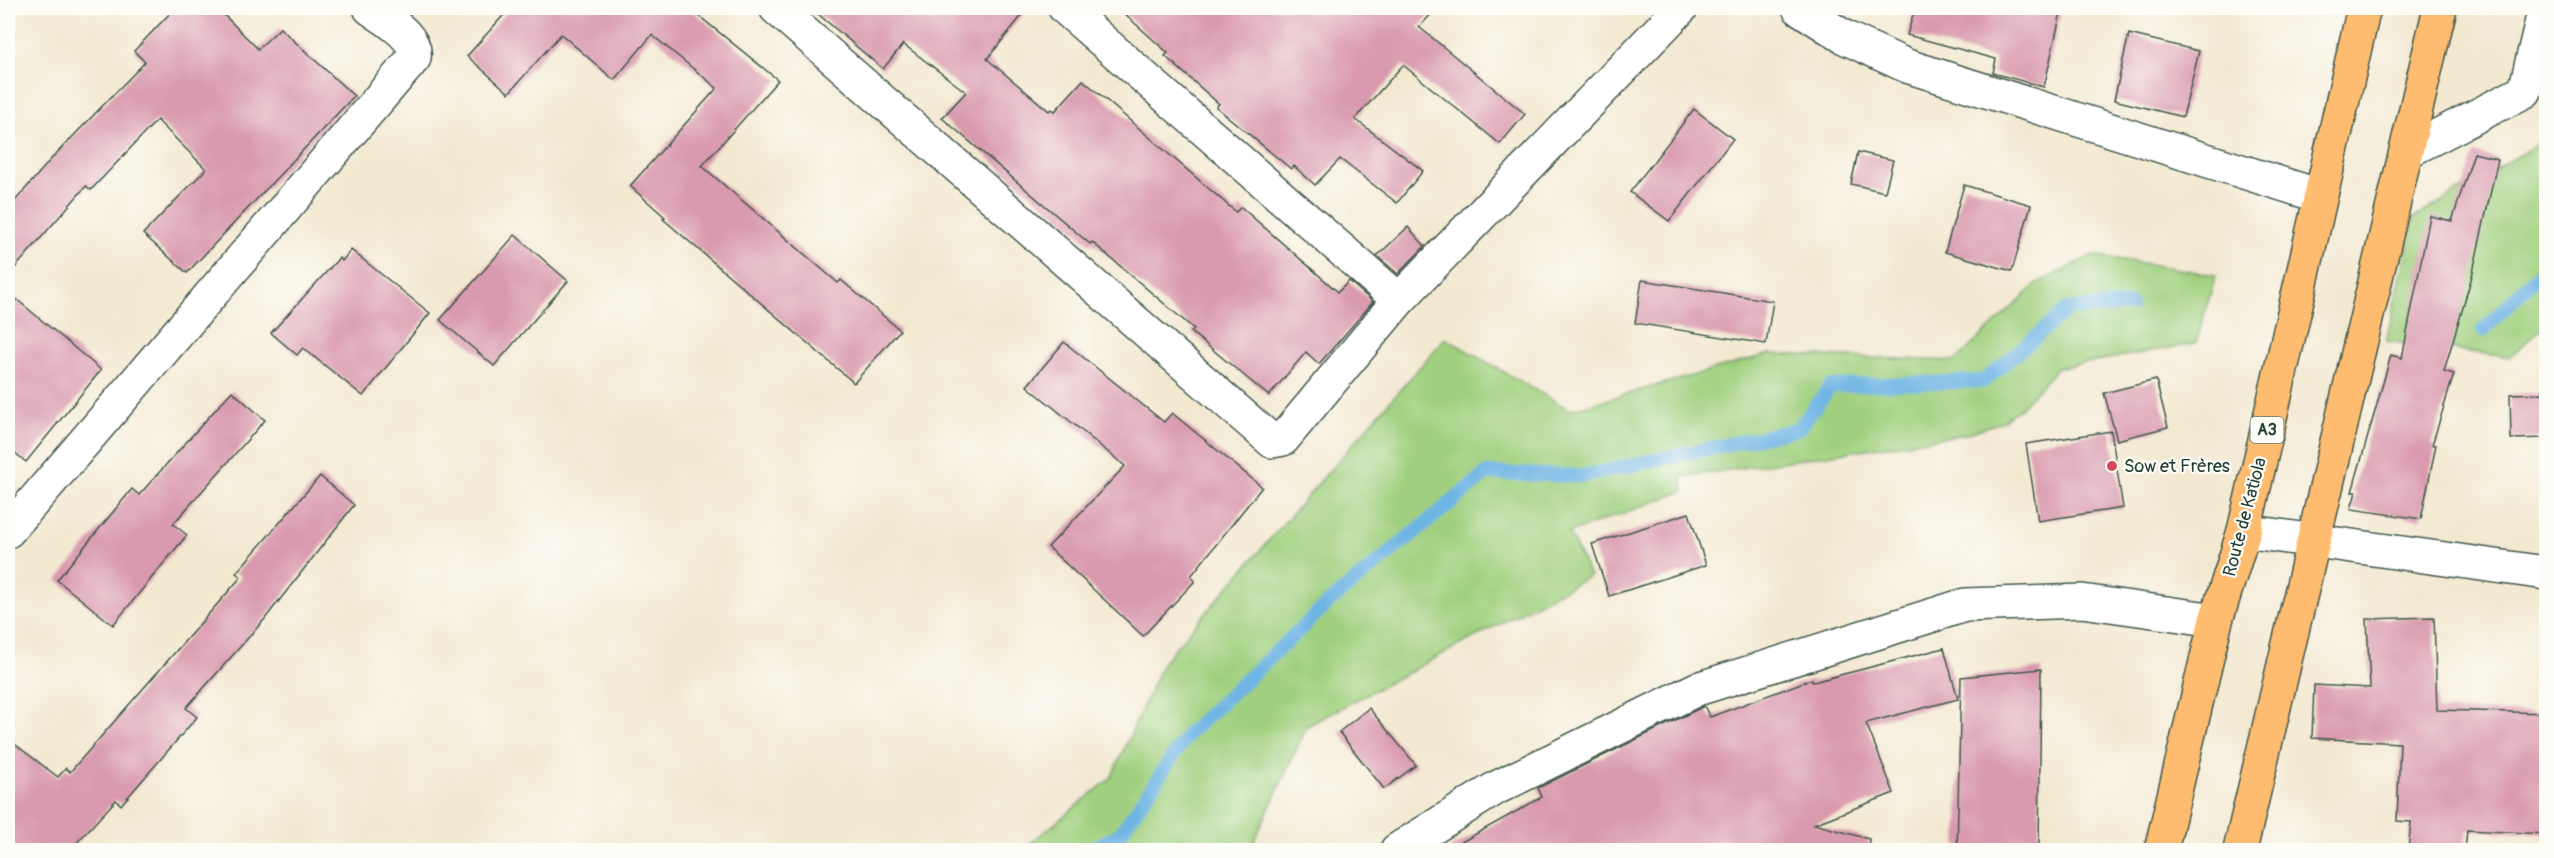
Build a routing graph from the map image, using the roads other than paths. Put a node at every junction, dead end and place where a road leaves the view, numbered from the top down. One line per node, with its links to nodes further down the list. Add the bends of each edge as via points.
1 (370, 8): 12 (street, via 411,41 416,49 414,58)
2 (776, 8): 11 (street, via 1272,441 1283,439)
3 (1065, 8): 11 (street)
4 (1681, 8): 11 (street)
5 (1799, 8): 10 (street, via 1844,38 1907,66)
6 (2364, 8): 10 (highway, Route de Katiola / A3)
7 (2440, 8): 9 (highway)
8 (2545, 8): 9 (street, via 2525,91)
9 (2406, 152): 14 (highway)
10 (2320, 196): 13 (highway, Route de Katiola / A3)
11 (1399, 300)
12 (8, 531)
13 (2244, 531): 14 (street); 16 (highway, Route de Katiola / A3)
14 (2315, 541): 15 (street); 19 (highway)
15 (2547, 573)
16 (2216, 620): 17 (street, via 2082,601 1965,605 1697,689 1496,788); 18 (highway, Route de Katiola / A3)
17 (1397, 850)
18 (2161, 850)
19 (2240, 850)

